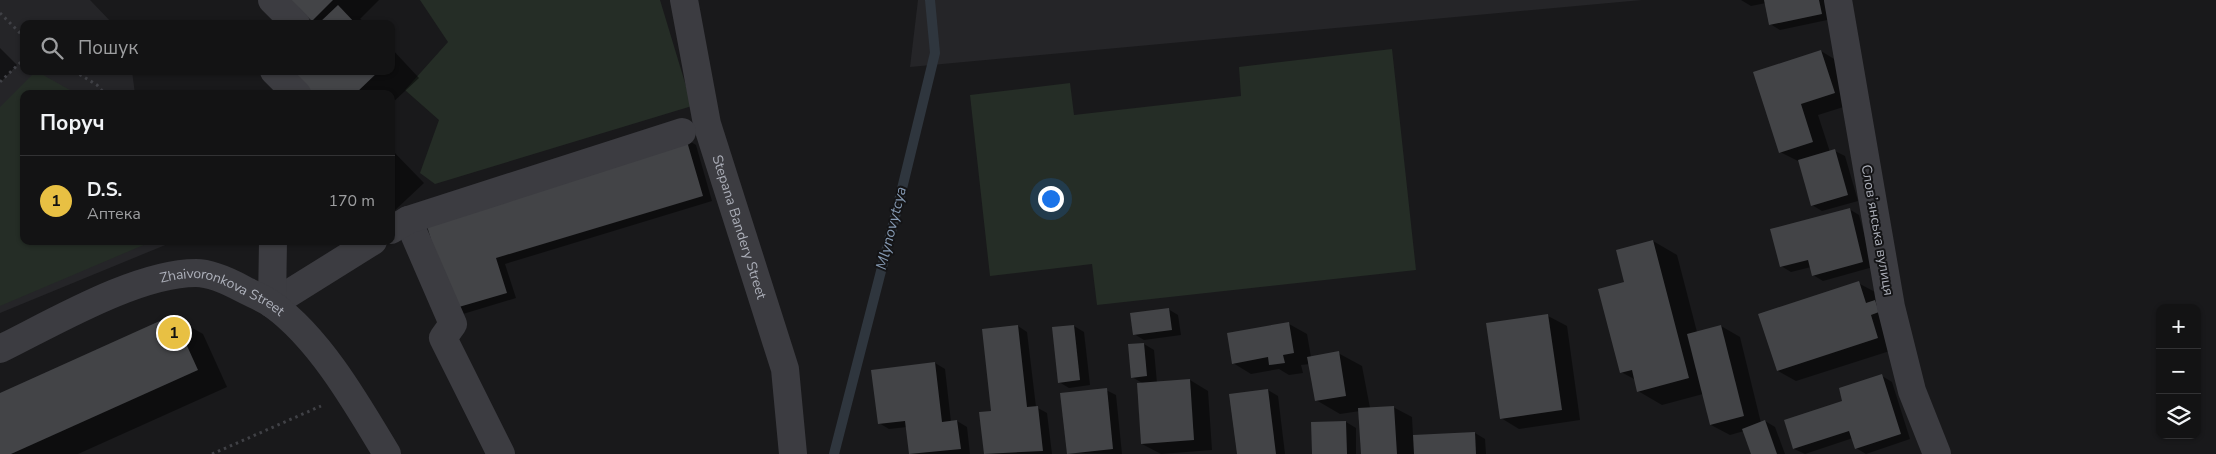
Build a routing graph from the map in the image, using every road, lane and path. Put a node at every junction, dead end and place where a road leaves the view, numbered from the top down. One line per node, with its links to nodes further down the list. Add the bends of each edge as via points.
1 (272, 0): 5 (street)
2 (684, 0): 24 (street, Stepana Bandery Street, via 708,124 785,369)
3 (1838, 0): 20 (street, Словʼянська вулиця, via 1892,307)
4 (0, 13): 6 (path)
5 (292, 20)
6 (20, 33)
7 (20, 62): 10 (path)
8 (81, 75): 11 (path)
9 (278, 75): 12 (street)
10 (0, 82)
11 (101, 90)
12 (293, 90)
13 (682, 132): 14 (street)
14 (400, 225): 23 (street, via 453,324 443,338)
15 (273, 245): 17 (street)
16 (367, 245): 17 (street)
17 (272, 304): 18 (street, Zhaivoronkova Street, via 229,282 198,273 163,278 117,292); 19 (street, Zhaivoronkova Street, via 300,328)
18 (0, 349)
19 (351, 393): 21 (path); 22 (street, Zhaivoronkova Street)
20 (1930, 452)
21 (212, 454)
22 (387, 454)
23 (501, 454)
24 (793, 454)

